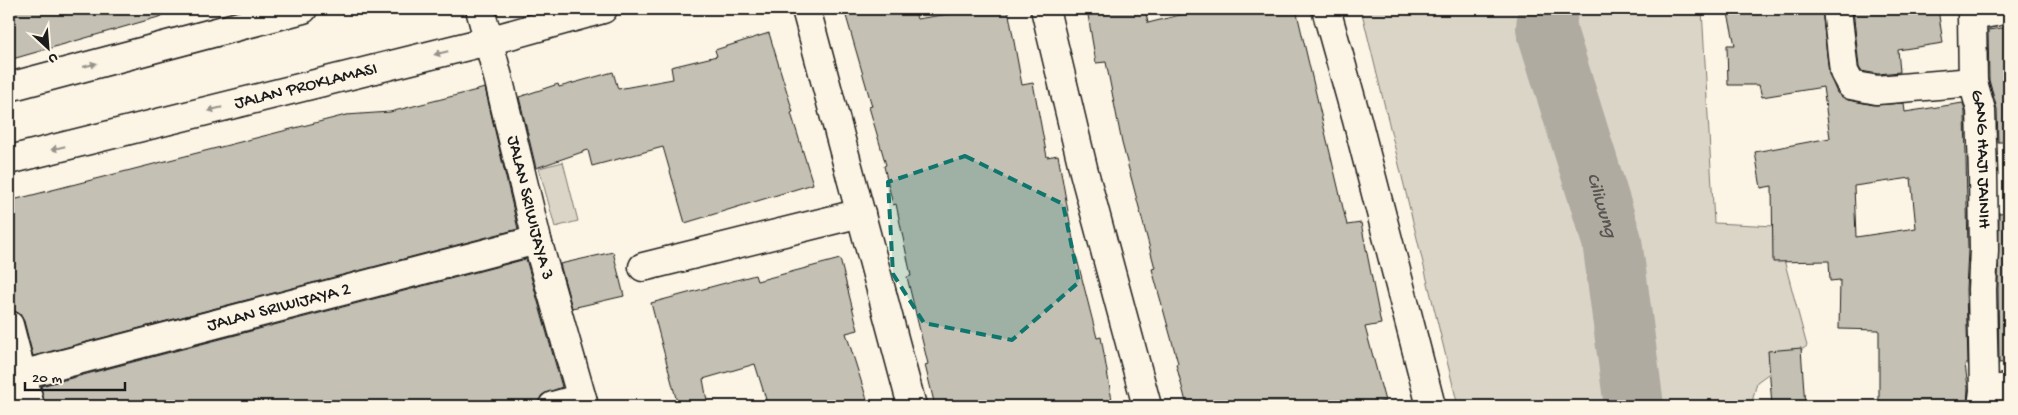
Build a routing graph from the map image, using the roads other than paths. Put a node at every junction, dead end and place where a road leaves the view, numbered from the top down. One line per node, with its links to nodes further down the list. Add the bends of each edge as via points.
1 (303, 9): 11 (street, one-way to 1)
2 (480, 9): 9 (street, JALAN SRIWIJAYA 3)
3 (604, 9): 9 (street, JALAN PROKLAMASI)
4 (806, 9): 13 (street)
5 (1045, 9): 23 (street, via 1084,172)
6 (1326, 9): 24 (street, via 1358,120)
7 (1837, 9): 10 (street, GANG HAJI JAINIH, via 1844,72 1851,85 1877,90)
8 (1996, 9): 10 (street, via 1995,12 1972,16)
9 (488, 41): 12 (street, JALAN PROKLAMASI, one-way to 12); 14 (street, JALAN SRIWIJAYA 3)
10 (1973, 82): 18 (street, GANG HAJI JAINIH, via 1981,110 1984,174 1982,289)
11 (9, 87)
12 (9, 160)
13 (861, 213): 15 (street); 22 (street)
14 (537, 240): 17 (street, JALAN SRIWIJAYA 2); 19 (street, JALAN SRIWIJAYA 3)
15 (643, 267)
16 (9, 325): 17 (street)
17 (15, 376): 20 (street)
18 (1991, 395)
19 (583, 402): 21 (street)
20 (30, 406)
21 (553, 406)
22 (912, 406)
23 (1147, 406)
24 (1431, 406)

